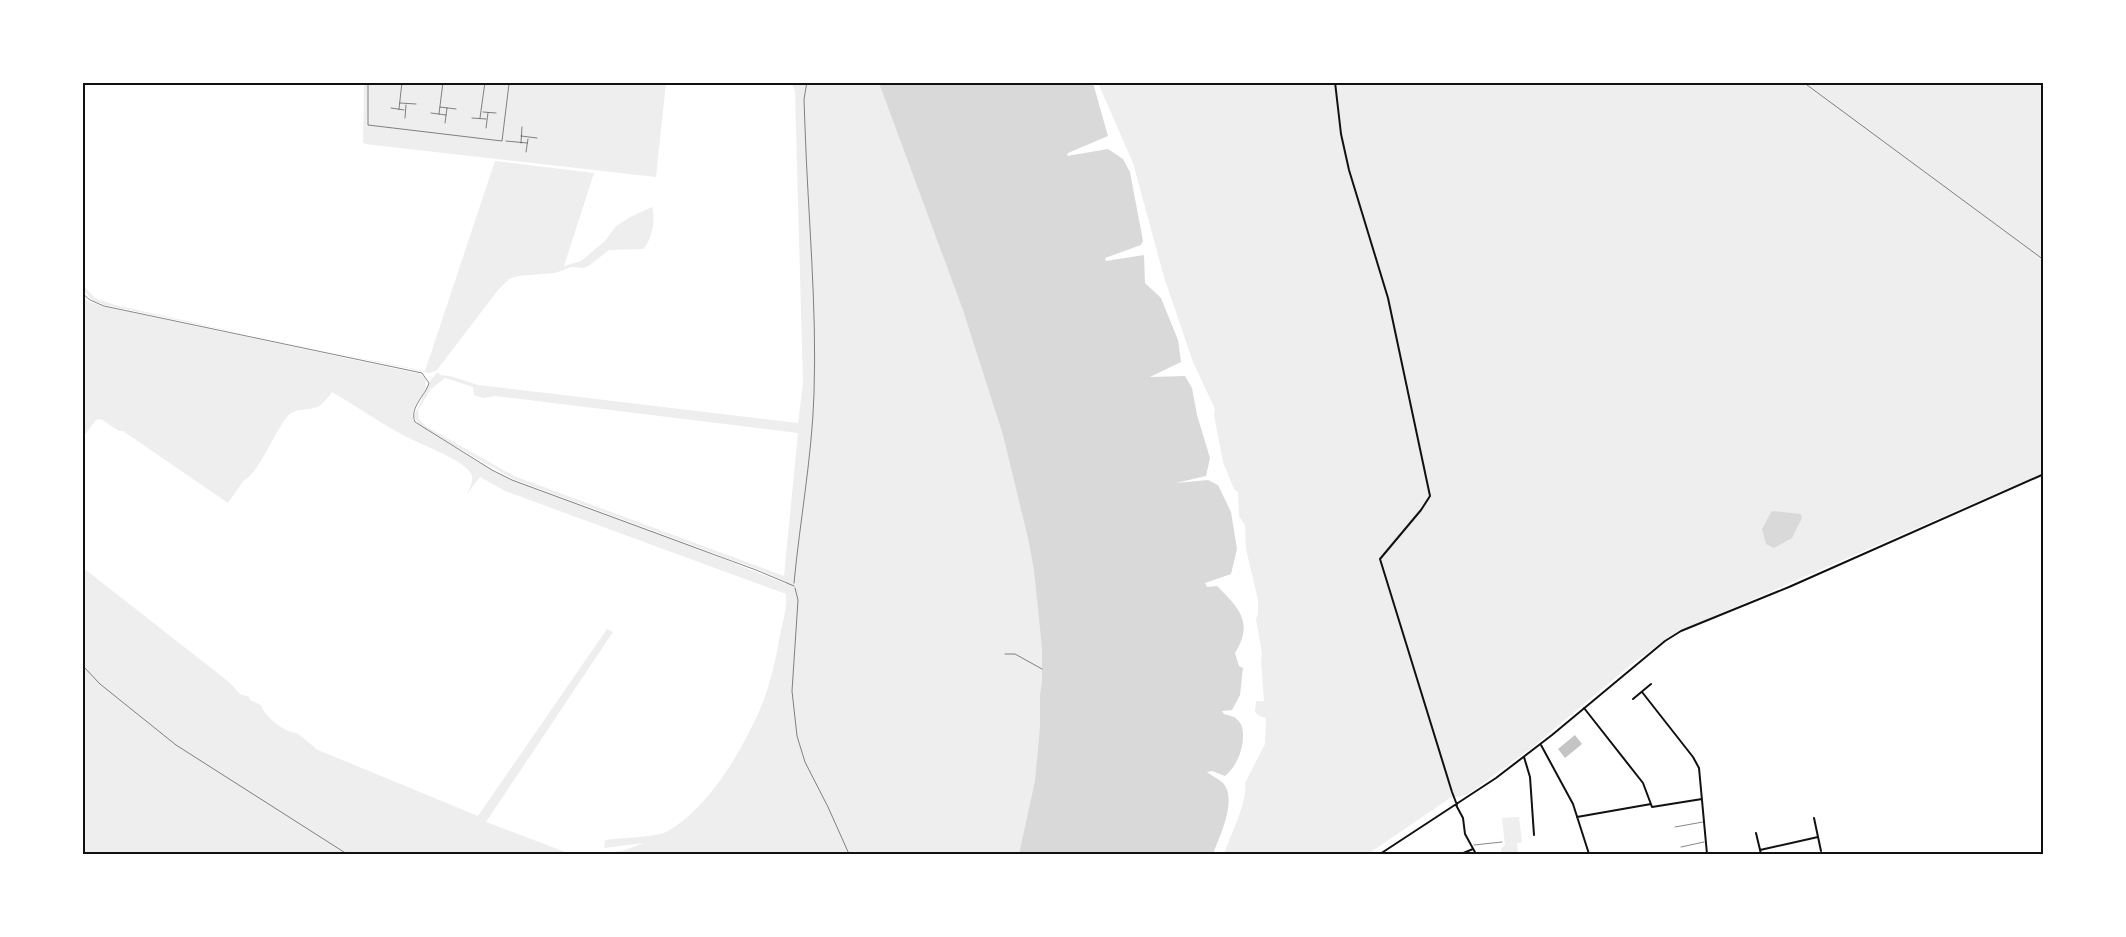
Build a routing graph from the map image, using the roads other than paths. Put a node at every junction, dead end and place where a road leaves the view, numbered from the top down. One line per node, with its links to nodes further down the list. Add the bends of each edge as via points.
1 (368, 82): 2 (lane, via 370,126 502,141 508,84)
2 (495, 82)
3 (1335, 82): 15 (street, via 1347,161 1388,298 1428,486 1429,499 1380,559)
4 (82, 293): 6 (lane, via 104,306 422,373 429,383 414,410 415,422 492,470)
5 (2044, 474): 10 (street, via 1681,631)
6 (794, 586)
7 (1651, 684): 8 (street)
8 (1642, 692): 9 (street); 13 (street, via 1693,756 1699,768)
9 (1633, 699)
10 (1584, 708): 11 (street); 14 (street, via 1643,784)
11 (1541, 744): 12 (street); 16 (street)
12 (1524, 757): 15 (street); 21 (street, via 1530,777)
13 (1702, 799): 14 (street, via 1652,808); 18 (street)
14 (1651, 804): 16 (street)
15 (1457, 805): 26 (street); 29 (street)
16 (1577, 816): 32 (street)
17 (1814, 818): 22 (street)
18 (1704, 821): 19 (lane); 24 (street)
19 (1675, 827)
20 (1756, 833): 27 (street)
21 (1534, 835)
22 (1818, 837): 27 (street); 28 (street)
23 (1502, 842): 26 (lane, via 1478,844)
24 (1706, 842): 25 (lane); 33 (street)
25 (1681, 847)
26 (1472, 848): 30 (street); 31 (street)
27 (1760, 850): 34 (street)
28 (1821, 851)
29 (1380, 854)
30 (1461, 854)
31 (1476, 854)
32 (1589, 854)
33 (1707, 854)
34 (1761, 854)

